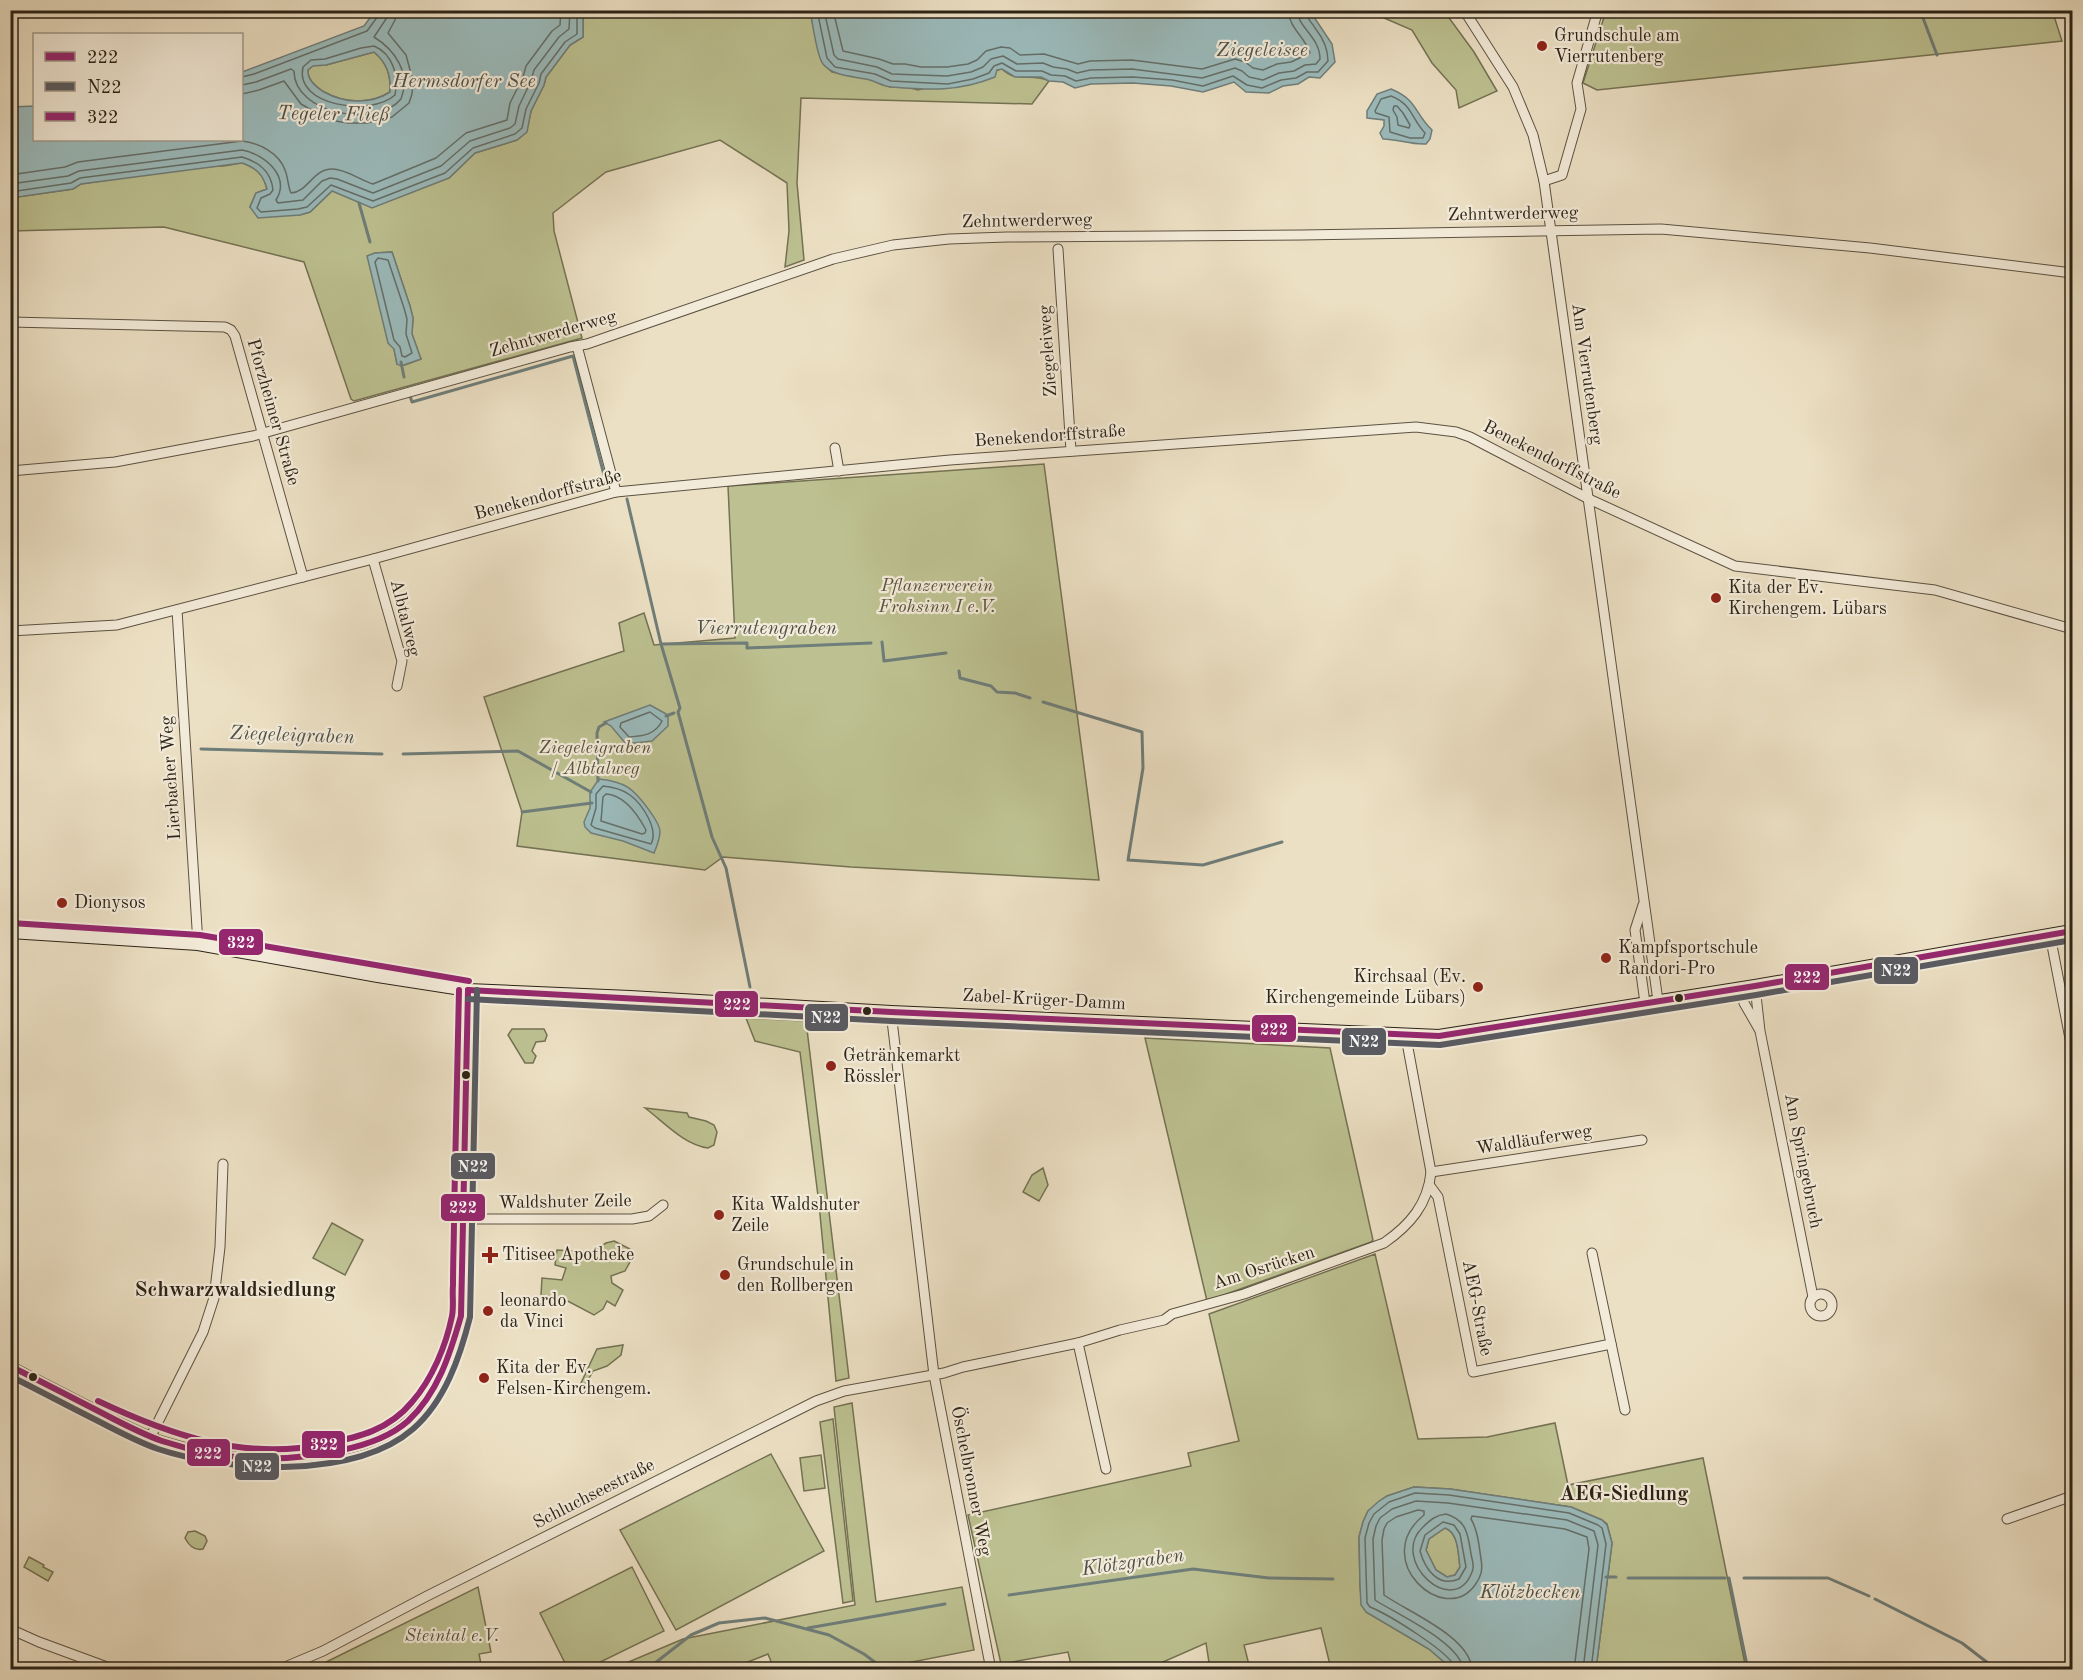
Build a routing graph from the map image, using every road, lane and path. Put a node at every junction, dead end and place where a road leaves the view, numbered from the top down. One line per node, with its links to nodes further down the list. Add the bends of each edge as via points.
1 (1464, 10): 3 (street, Am Vierrutenberg, via 1513,87 1533,135)
2 (1598, 10): 3 (street, via 1577,83 1581,108 1562,175)
3 (1544, 181): 4 (street, Am Vierrutenberg)
4 (1550, 230): 6 (street, Zehntwerderweg, via 1672,230 1870,248); 8 (street, Zehntwerderweg, via 1007,237 892,245 833,259); 15 (street, Am Vierrutenberg)
5 (1058, 249): 11 (street, Ziegeleiweg)
6 (2073, 273)
7 (10, 322): 9 (street, Pforzheimer Straße, via 225,327 236,336)
8 (577, 346): 9 (street, Zehntwerderweg); 14 (street)
9 (263, 433): 12 (street, Zehntwerderweg, via 115,462); 17 (street, Pforzheimer Straße)
10 (835, 448): 13 (street)
11 (1071, 451): 13 (street, Benekendorffstraße); 15 (street, Benekendorffstraße, via 1416,427 1470,437)
12 (10, 471)
13 (838, 471): 14 (street, Benekendorffstraße)
14 (616, 492): 16 (street, Benekendorffstraße)
15 (1589, 499): 19 (street, Benekendorffstraße, via 1735,566 1935,590); 29 (street, Am Vierrutenberg, via 1644,902 1635,930)
16 (373, 559): 17 (street, Benekendorffstraße); 21 (street, Albtalweg, via 402,661)
17 (303, 577): 18 (street, Benekendorffstraße)
18 (177, 610): 20 (street, Benekendorffstraße, via 117,625); 25 (street, Lierbacher Weg)
19 (2073, 629)
20 (10, 631)
21 (397, 686)
22 (10, 932): 25 (street, Zabel-Krüger-Damm)
23 (2073, 932): 24 (street, Zabel-Krüger-Damm)
24 (2050, 935): 26 (street, Zabel-Krüger-Damm); 33 (street)
25 (198, 944): 28 (street, Zabel-Krüger-Damm)
26 (1755, 986): 27 (street, Zabel-Krüger-Damm); 31 (street, Am Springebruch)
27 (1741, 988): 29 (street, Zabel-Krüger-Damm); 31 (street, Am Springebruch, via 1744,1003)
28 (468, 990): 30 (street, Zabel-Krüger-Damm); 39 (street)
29 (1651, 1002): 32 (street, Zabel-Krüger-Damm, via 1439,1036)
30 (891, 1012): 32 (street, Zabel-Krüger-Damm); 45 (street, Öschelbronner Weg)
31 (1760, 1031): 41 (street, Am Springebruch)
32 (1407, 1035): 36 (street, Am Osrücken)
33 (2073, 1049)
34 (1642, 1140): 36 (street, Waldläuferweg)
35 (223, 1164): 47 (street, via 214,1298 203,1332)
36 (1431, 1172): 37 (street, Am Osrücken)
37 (1430, 1186): 42 (street, Am Osrücken, via 1412,1219 1384,1243 1244,1294); 43 (street, AEG-Straße, via 1438,1197 1473,1372)
38 (663, 1205): 39 (street, Waldshuter Zeile, via 649,1216 632,1220)
39 (464, 1219): 47 (street, via 461,1316 451,1352 427,1399 400,1426 358,1446 279,1460 210,1454)
40 (1593, 1253): 43 (street)
41 (1813, 1297)
42 (1078, 1343): 45 (street, Am Osrücken); 48 (street)
43 (1611, 1344): 46 (street)
44 (10, 1366): 47 (street)
45 (934, 1375): 53 (street, Schluchseestraße, via 816,1401 323,1651); 54 (street, Öschelbronner Weg)
46 (1625, 1410)
47 (151, 1436)
48 (1106, 1469)
49 (2073, 1496): 50 (street)
50 (2007, 1519)
51 (10, 1629): 52 (street)
52 (115, 1670)
53 (278, 1670)
54 (991, 1670)

